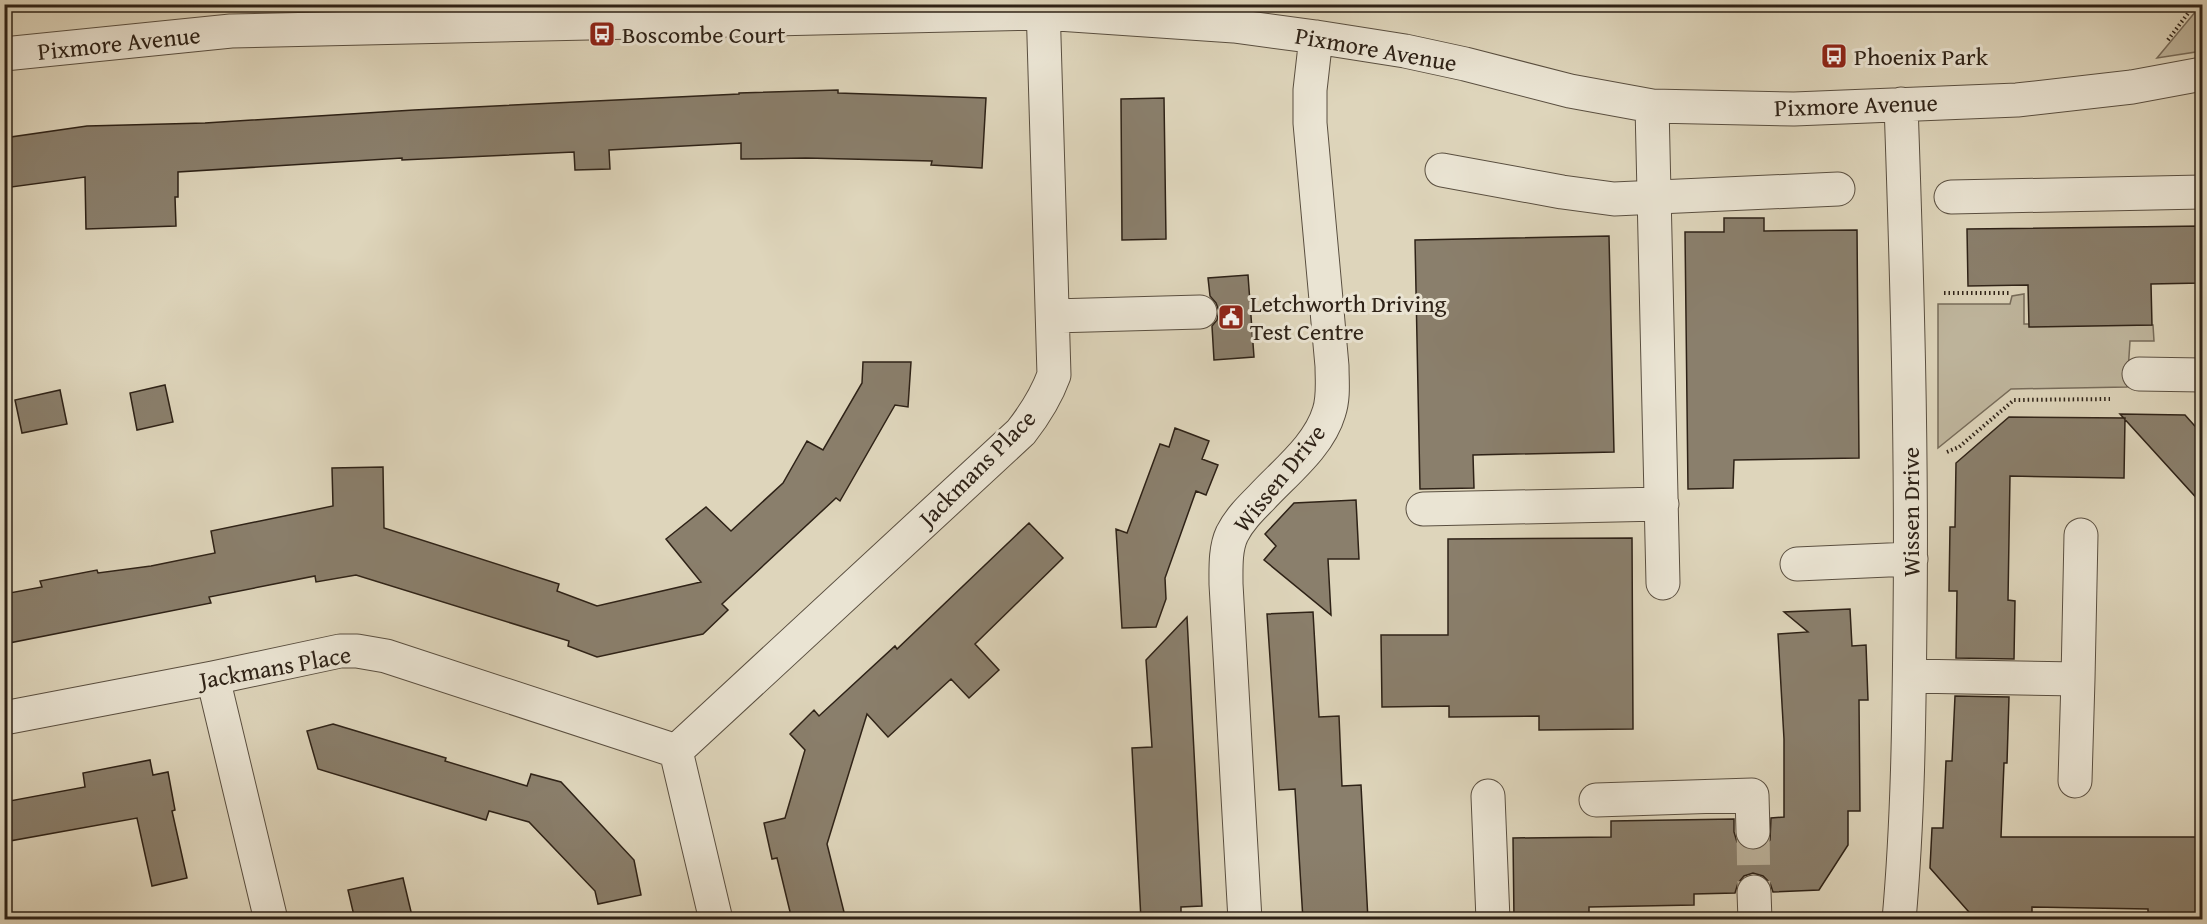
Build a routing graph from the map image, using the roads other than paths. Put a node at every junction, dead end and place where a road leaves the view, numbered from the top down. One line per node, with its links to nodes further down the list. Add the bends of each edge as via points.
1 (1043, 9): 2 (street, Pixmore Avenue); 3 (street, Pixmore Avenue); 14 (street, Jackmans Place)
2 (280, 17): 4 (street, Pixmore Avenue, via 231,31)
3 (1316, 37): 7 (street, Pixmore Avenue, via 1405,51 1570,91); 34 (street, Wissen Drive, via 1310,123 1333,396 1322,429 1245,514 1232,535 1227,557)
4 (4, 54)
5 (2202, 74): 6 (street, Pixmore Avenue, via 2132,87 2017,100)
6 (1901, 104): 7 (street, Pixmore Avenue, via 1794,109); 20 (street, Wissen Drive)
7 (1652, 106): 11 (street)
8 (1442, 170): 11 (street, via 1614,199)
9 (1838, 189): 11 (street)
10 (2202, 192): 12 (street)
11 (1654, 196): 17 (street)
12 (1951, 197)
13 (1200, 312): 14 (street)
14 (1053, 316): 27 (street, Jackmans Place, via 1054,375 1041,404 1021,432)
15 (2139, 374): 16 (street)
16 (2202, 375)
17 (1662, 504): 18 (street); 22 (street)
18 (1423, 509)
19 (2081, 535): 25 (street)
20 (1911, 559): 21 (street); 23 (street, Wissen Drive)
21 (1797, 564)
22 (1664, 583)
23 (1910, 676): 25 (street); 36 (street, Wissen Drive)
24 (213, 678): 26 (street, Jackmans Place); 27 (street, Jackmans Place, via 340,651 357,651 386,656); 32 (street)
25 (2078, 679): 28 (street)
26 (4, 718)
27 (676, 752): 33 (street)
28 (2075, 781)
29 (1488, 796): 35 (street)
30 (1596, 800): 31 (street, via 1752,795)
31 (1753, 832)
32 (271, 920)
33 (716, 920)
34 (1245, 920)
35 (1493, 920)
36 (1899, 920)

